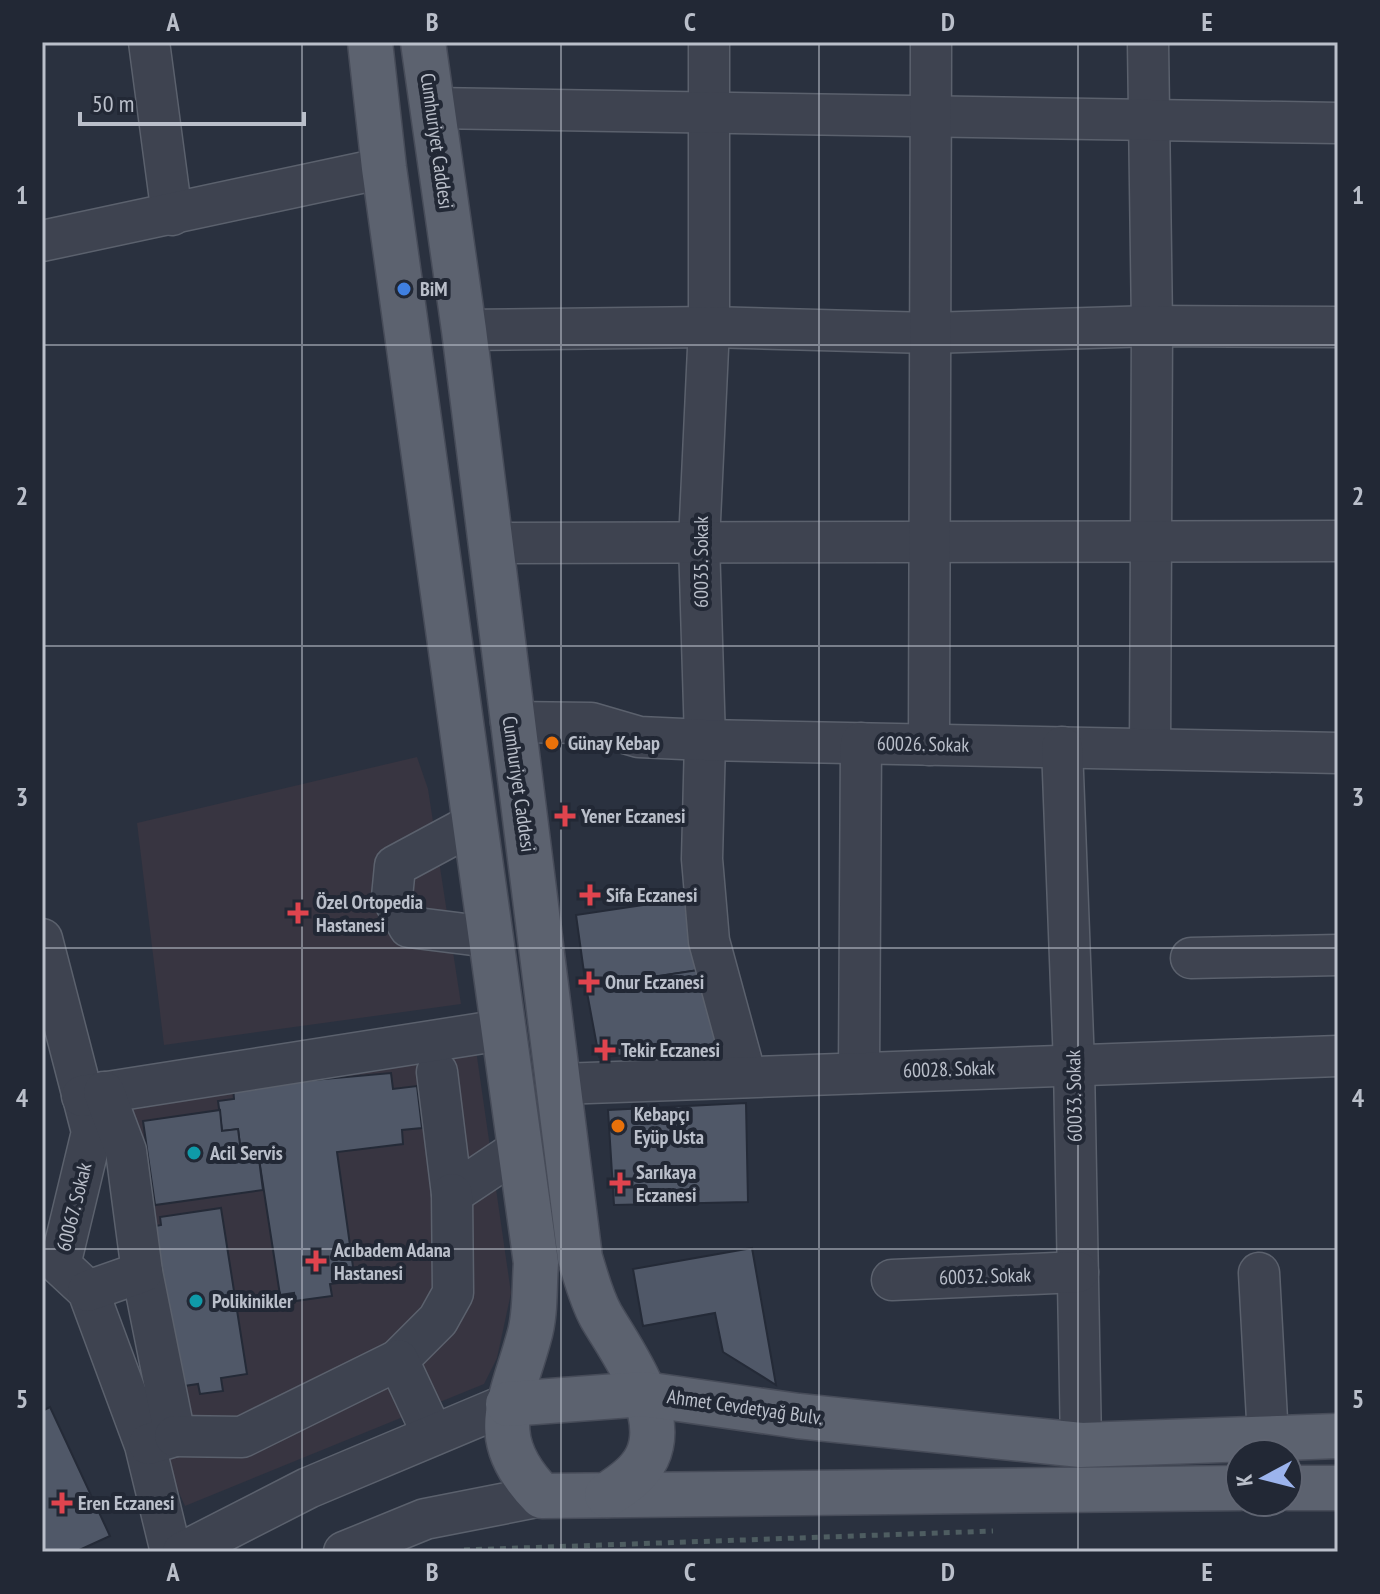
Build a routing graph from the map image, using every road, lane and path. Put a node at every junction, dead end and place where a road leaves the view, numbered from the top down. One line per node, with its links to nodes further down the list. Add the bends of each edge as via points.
1 (149, 42): 13 (street)
2 (370, 42): 12 (main road)
3 (423, 42): 7 (main road, Cumhuriyet Caddesi)
4 (709, 42): 8 (street, 60035. Sokak)
5 (931, 42): 9 (street)
6 (1148, 42): 10 (street)
7 (433, 108): 8 (street); 18 (main road, Cumhuriyet Caddesi)
8 (709, 113): 9 (street); 16 (street, 60035. Sokak)
9 (929, 116): 10 (street); 19 (street)
10 (1150, 120): 11 (street); 15 (street)
11 (1338, 123)
12 (384, 168): 13 (street); 32 (main road)
13 (172, 215): 14 (street)
14 (42, 241)
15 (1152, 326): 17 (street); 19 (street); 20 (street)
16 (709, 327): 18 (street); 19 (street); 22 (street, 60035. Sokak)
17 (1338, 327)
18 (464, 330): 24 (main road, Cumhuriyet Caddesi)
19 (930, 333): 23 (street)
20 (1151, 541): 21 (street); 23 (street); 30 (street)
21 (1338, 541)
22 (699, 542): 23 (street); 24 (street); 26 (street, 60035. Sokak)
23 (928, 542): 28 (street)
24 (490, 543): 25 (main road, Cumhuriyet Caddesi)
25 (511, 722): 26 (street, 60026. Sokak, via 591,723 639,737); 44 (main road, Cumhuriyet Caddesi)
26 (705, 740): 27 (street, 60026. Sokak); 43 (street, 60035. Sokak, via 702,859 709,941)
27 (861, 743): 28 (street, 60026. Sokak); 42 (street)
28 (929, 745): 29 (street, 60026. Sokak)
29 (1062, 747): 30 (street, 60026. Sokak); 40 (street, 60033. Sokak)
30 (1150, 749): 31 (street, 60026. Sokak)
31 (1338, 753)
32 (473, 824): 33 (main road); 33 (street, via 395,866 392,897 409,927)
33 (489, 937): 38 (main road)
34 (42, 939): 37 (street, 60067. Sokak)
35 (1338, 955): 36 (street)
36 (1191, 958)
37 (54, 1029): 45 (street, 60067. Sokak)
38 (502, 1030): 45 (street); 46 (main road)
39 (1338, 1056): 40 (street, 60028. Sokak)
40 (1074, 1065): 42 (street, 60028. Sokak); 49 (street, 60033. Sokak)
41 (437, 1072): 47 (street)
42 (859, 1073): 43 (street, 60028. Sokak)
43 (746, 1077): 44 (street, 60028. Sokak)
44 (560, 1084): 54 (main road, Cumhuriyet Caddesi, via 580,1258 599,1312)
45 (93, 1094): 48 (street, via 126,1151); 51 (street, 60067. Sokak, via 92,1132)
46 (519, 1149): 47 (street); 55 (main road, via 536,1263 531,1333)
47 (452, 1194): 53 (street, via 453,1293 438,1320)
48 (142, 1272): 51 (street); 59 (street)
49 (1078, 1272): 52 (street, 60032. Sokak); 61 (street, 60033. Sokak)
50 (1259, 1273): 58 (street)
51 (63, 1276): 59 (street)
52 (892, 1280)
53 (398, 1360): 56 (street); 59 (street, via 242,1437)
54 (644, 1394): 55 (main road, Ahmet Cevdetyağ Bulv.); 61 (main road, Ahmet Cevdetyağ Bulv., via 798,1416); 65 (main road, Cumhuriyet Caddesi, via 651,1433 648,1456 632,1478)
55 (508, 1404): 56 (street, Ahmet Cevdetyağ Bulv.); 66 (main road, via 513,1461)
56 (433, 1435): 70 (street, Ahmet Cevdetyağ Bulv., via 308,1488)
57 (1338, 1436): 58 (main road, Ahmet Cevdetyağ Bulv.)
58 (1268, 1438)
59 (160, 1440): 69 (street)
60 (1224, 1440): 61 (main road, Ahmet Cevdetyağ Bulv.)
61 (1081, 1445)
62 (1224, 1488): 65 (main road)
63 (1304, 1488): 64 (main road)
64 (1338, 1488)
65 (607, 1495): 66 (main road)
66 (542, 1496): 71 (street, via 425,1519)
67 (1007, 1530): 68 (path)
68 (457, 1550)
69 (171, 1552)
70 (183, 1552)
71 (344, 1552)

